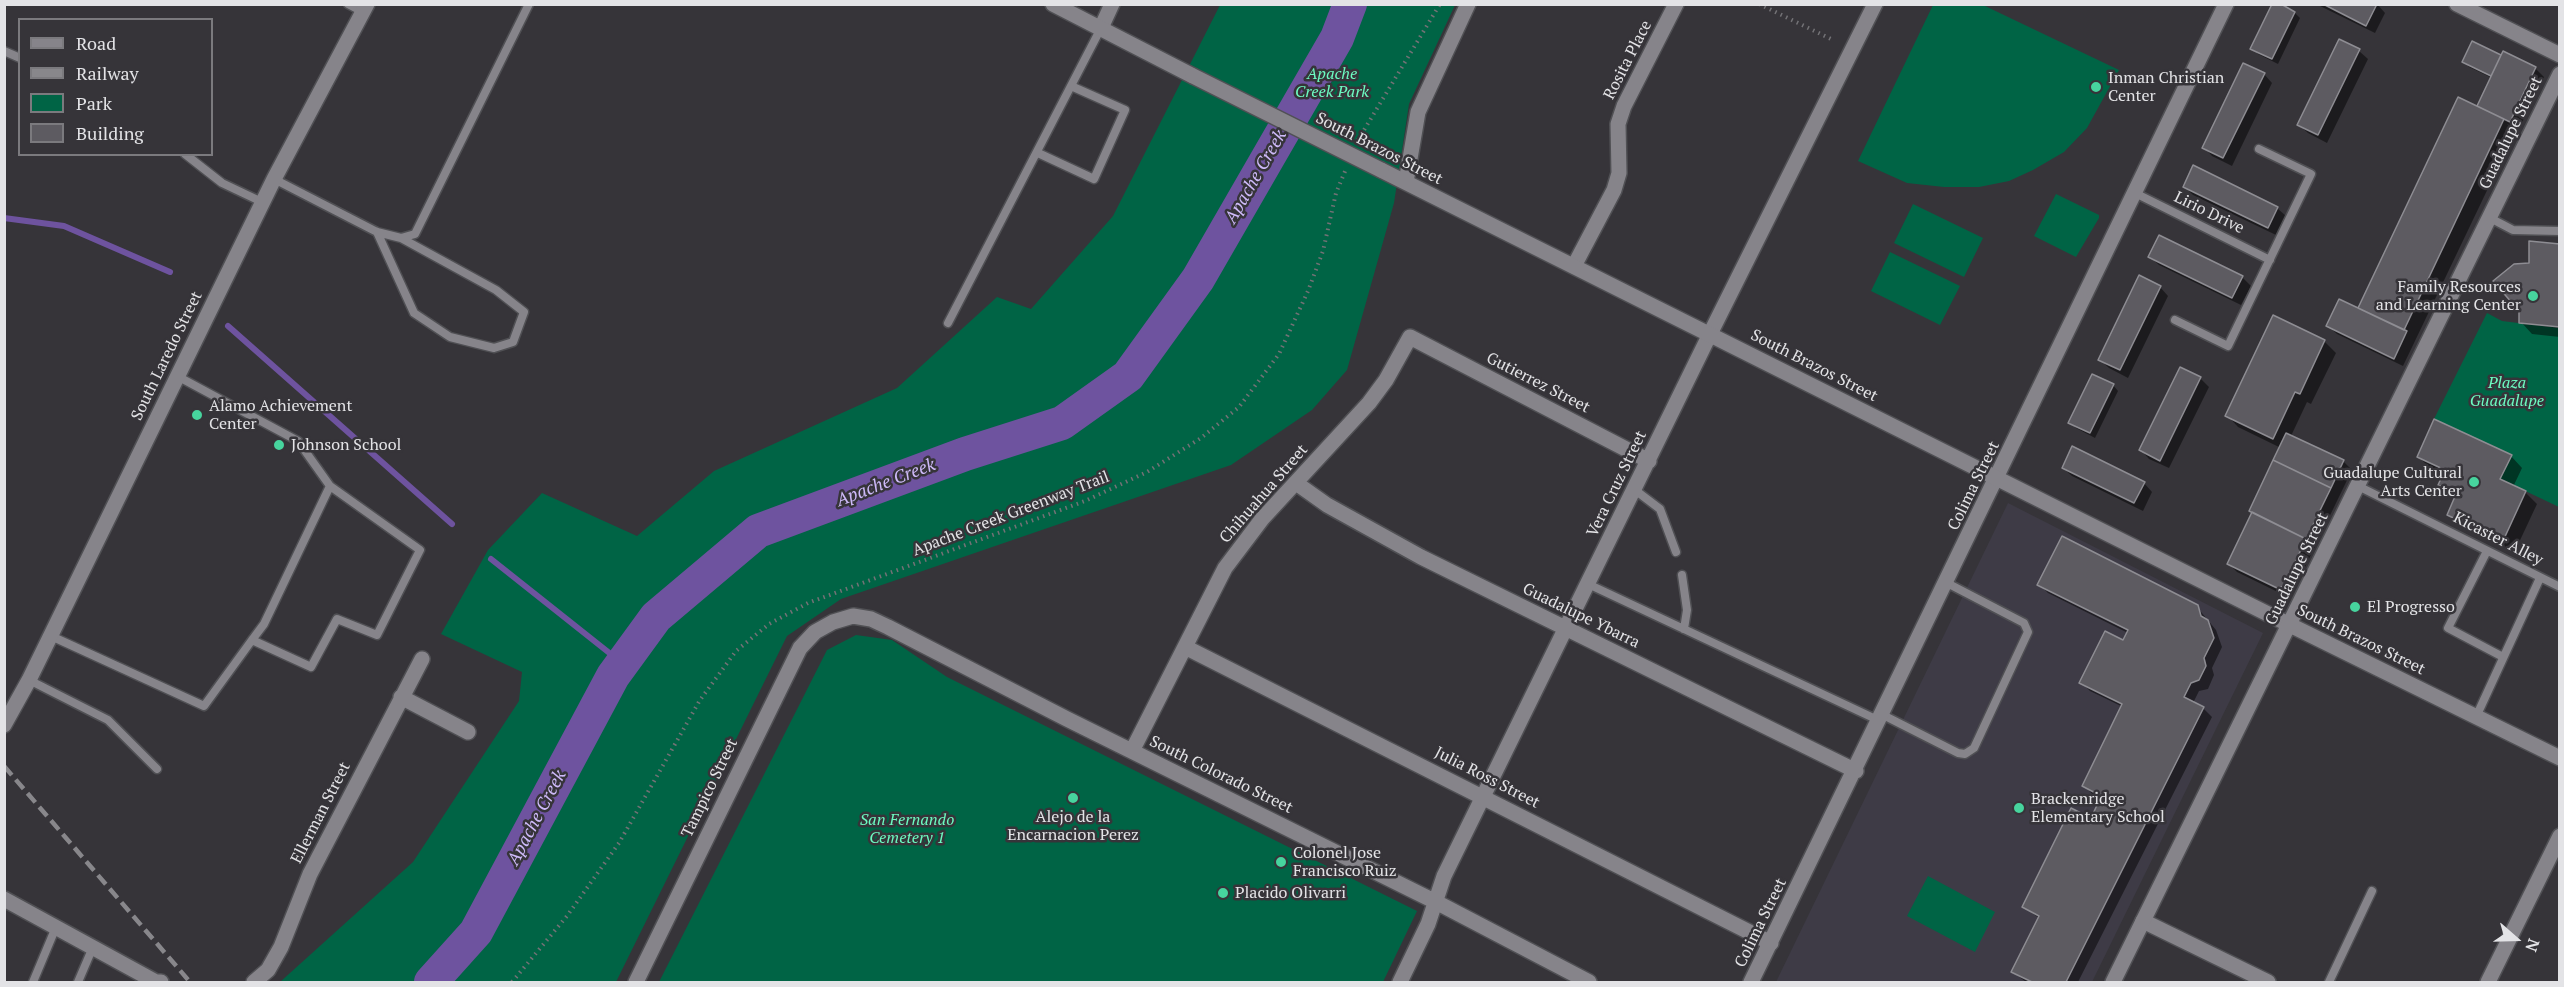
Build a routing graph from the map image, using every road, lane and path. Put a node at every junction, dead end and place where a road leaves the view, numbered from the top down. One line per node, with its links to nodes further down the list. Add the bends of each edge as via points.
1 (348, 4): 12 (lane)
2 (529, 4): 32 (lane, via 415,234)
3 (1053, 4): 13 (street, South Brazos Street)
4 (1113, 4): 13 (street)
5 (1440, 4): 20 (path)
6 (1468, 4): 26 (street, via 1418,112)
7 (1676, 4): 34 (street, Rosita Place, via 1624,106 1618,124 1614,190)
8 (1759, 4): 14 (path)
9 (1875, 4): 37 (street, Vera Cruz Street)
10 (2226, 4): 27 (street, Colima Street)
11 (2457, 4): 16 (street)
12 (365, 8): 25 (street, South Laredo Street)
13 (1101, 28): 19 (lane); 26 (street, South Brazos Street, bridge)
14 (1833, 40)
15 (4, 51): 17 (lane)
16 (2559, 55)
17 (18, 57)
18 (2559, 74): 29 (street, Guadalupe Street)
19 (1071, 86): 22 (lane); 22 (lane, via 1125,110 1094,179)
20 (1356, 143)
21 (2259, 149): 33 (lane, via 2311,174)
22 (1038, 153): 36 (lane)
23 (188, 156): 28 (lane, via 222,183)
24 (1348, 163): 85 (path, Apache Creek Greenway Trail, via 1308,291 1279,354 1239,407 1201,438 1148,472 1085,501 808,603 770,624 736,651 700,700 619,843 567,916)
25 (273, 179): 28 (street, South Laredo Street); 31 (lane)
26 (1406, 182): 34 (street, South Brazos Street)
27 (2135, 194): 33 (lane, Lirio Drive); 41 (street, Colima Street)
28 (262, 202): 39 (street, South Laredo Street)
29 (2490, 218): 30 (lane, via 2513,230); 44 (street, Guadalupe Street)
30 (2559, 231)
31 (377, 232): 32 (lane); 32 (lane, via 414,313 450,337 494,348 513,342 524,312 496,290)
32 (401, 238)
33 (2270, 260): 35 (lane, via 2228,346)
34 (1574, 266): 37 (street, South Brazos Street)
35 (2175, 320)
36 (948, 324)
37 (1710, 334): 40 (street, Vera Cruz Street); 41 (street, South Brazos Street)
38 (1410, 337): 40 (street, Gutierrez Street); 42 (street, Chihuahua Street, via 1369,403)
39 (177, 376): 43 (lane, via 298,441); 57 (street, South Laredo Street)
40 (1649, 461): 45 (street, Vera Cruz Street)
41 (1998, 478): 50 (street, Colima Street); 54 (street, South Brazos Street)
42 (1296, 483): 55 (street, Guadalupe Ybarra, via 1327,505 1412,552); 59 (street, Chihuahua Street, via 1262,519 1225,568)
43 (330, 486): 58 (lane, via 264,624); 58 (lane, via 420,550 383,624 377,635 337,619 311,667)
44 (2358, 486): 46 (lane, Kicaster Alley); 54 (street, Guadalupe Street)
45 (1635, 490): 47 (lane, via 1660,509); 51 (street, Vera Cruz Street)
46 (2487, 551): 49 (lane, Kicaster Alley); 60 (lane, via 2448,628)
47 (1676, 552)
48 (1682, 575): 56 (lane, via 1687,610)
49 (2540, 578): 52 (lane, Kicaster Alley); 60 (lane)
50 (1947, 583): 65 (street, Colima Street); 65 (lane, via 2024,623 2028,632 1974,748 1965,754 1958,753)
51 (1588, 584): 55 (street, Vera Cruz Street); 56 (lane)
52 (2559, 587)
53 (833, 622): 68 (street, South Colorado Street, via 853,616 879,623); 86 (street, Tampico Street, via 815,632 800,648 783,678)
54 (2290, 625): 64 (street, South Brazos Street); 77 (street, Guadalupe Street)
55 (1566, 629): 71 (street, Guadalupe Ybarra); 72 (street, Vera Cruz Street)
56 (1684, 629): 65 (lane)
57 (51, 636): 58 (lane, via 204,706); 62 (street, South Laredo Street)
58 (252, 640)
59 (1185, 647): 68 (street, Chihuahua Street); 72 (street, Julia Ross Street)
60 (2504, 657): 64 (lane)
61 (422, 659): 63 (street, Ellerman Street)
62 (29, 680): 66 (street, South Laredo Street); 70 (lane, via 108,720)
63 (401, 697): 67 (street); 84 (street, Ellerman Street, via 310,874 281,947 268,970)
64 (2476, 717): 69 (street, South Brazos Street)
65 (1881, 718): 71 (street, Colima Street)
66 (4, 725)
67 (468, 732)
68 (1132, 751): 76 (street, South Colorado Street)
69 (2559, 758)
70 (157, 769)
71 (1856, 771): 79 (street, Colima Street)
72 (1483, 796): 76 (street, Vera Cruz Street, via 1443,876); 79 (street, Julia Ross Street)
73 (2559, 836): 93 (street)
74 (2372, 891): 92 (lane)
75 (4, 899): 78 (street)
76 (1436, 902): 87 (street, Vera Cruz Street); 88 (street, South Colorado Street)
77 (2143, 921): 90 (street, Guadalupe Street); 91 (street)
78 (56, 927): 80 (street); 81 (lane)
79 (1771, 943): 89 (street, Colima Street)
80 (93, 947): 82 (lane); 83 (street)
81 (33, 982)
82 (78, 982)
83 (161, 982)
84 (254, 982)
85 (512, 982)
86 (636, 982)
87 (1400, 982)
88 (1589, 982)
89 (1752, 982)
90 (2113, 982)
91 (2268, 982)
92 (2329, 982)
93 (2488, 982)

